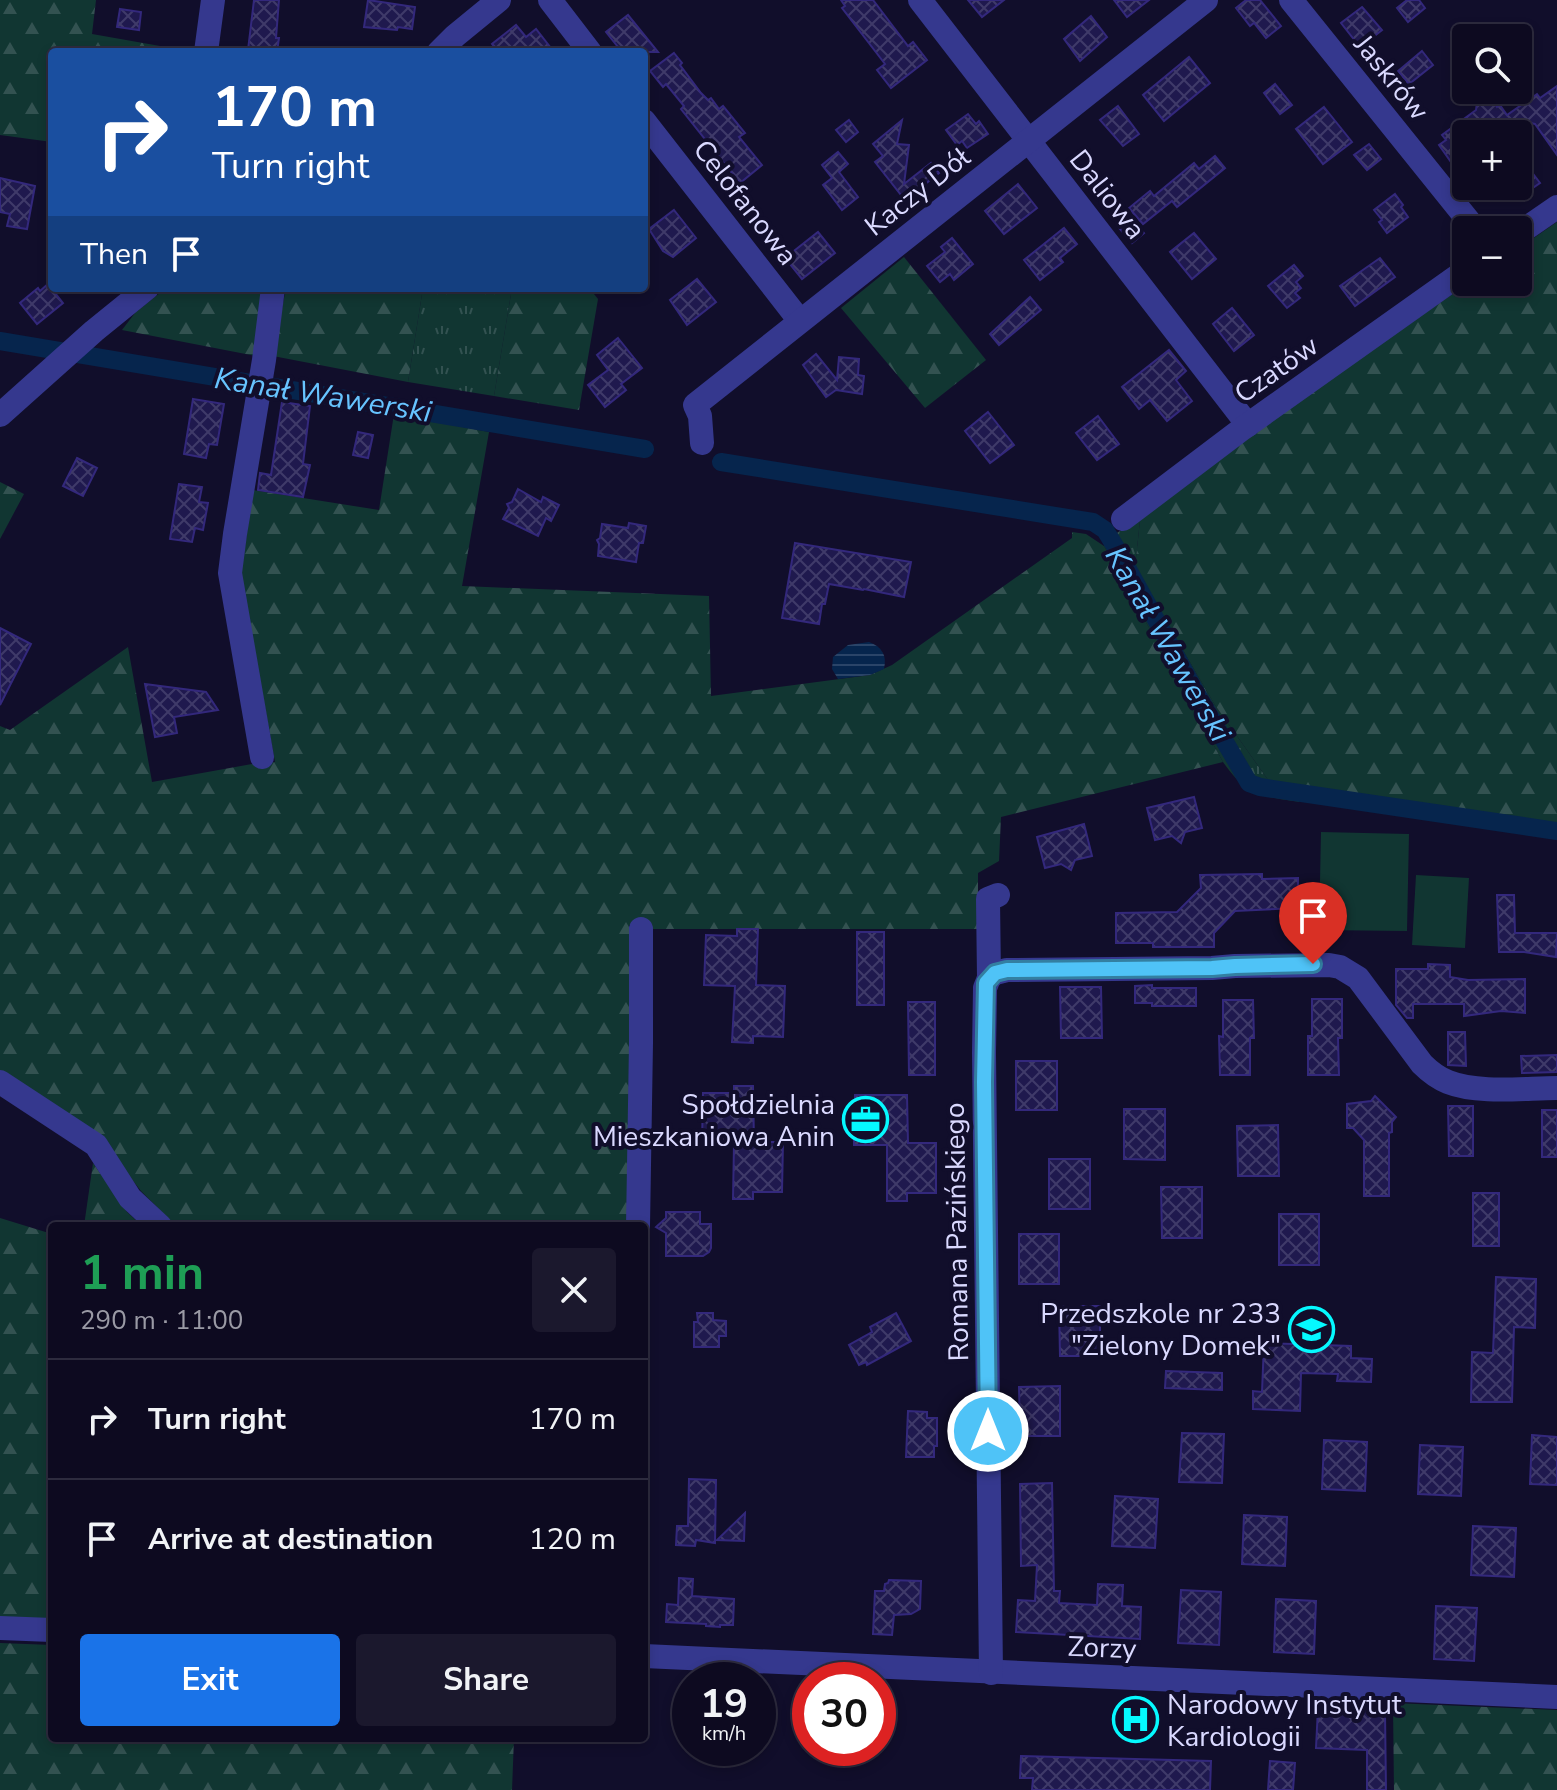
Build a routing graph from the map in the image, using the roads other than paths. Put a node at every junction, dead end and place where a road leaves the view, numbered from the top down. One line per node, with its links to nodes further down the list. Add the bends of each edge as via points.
1 (213, 0): 7 (street)
2 (499, 0): 8 (street)
3 (550, 0): 9 (street)
4 (920, 0): 11 (street, Daliowa)
5 (1206, 0): 11 (street, Kaczy Dół)
6 (1291, 0): 13 (street, Jaskrów)
7 (207, 48)
8 (443, 48)
9 (587, 48)
10 (648, 126): 18 (street, Celofanowa)
11 (1028, 141): 18 (street, Kaczy Dół); 20 (street, Daliowa)
12 (1557, 207): 14 (street)
13 (1465, 216)
14 (1532, 224)
15 (1452, 280): 20 (street, Czatów)
16 (142, 292): 19 (street)
17 (272, 292): 23 (street, via 230,573)
18 (800, 321): 21 (street, Kaczy Dół, via 695,405)
19 (0, 415)
20 (1248, 425): 22 (street, Czatów)
21 (702, 443)
22 (1123, 519)
23 (262, 757)
24 (998, 895): 26 (street, Romana Pazińskiego, via 988,899)
25 (641, 929): 30 (street)
26 (989, 978): 28 (street, via 1007,970 1340,967 1358,978 1434,1075 1475,1087); 34 (street, Romana Pazińskiego, via 984,1082)
27 (0, 1082): 29 (street, via 96,1145 130,1198)
28 (1557, 1088)
29 (156, 1222)
30 (638, 1222)
31 (0, 1628): 32 (street)
32 (48, 1630)
33 (648, 1656): 34 (street, Zorzy)
34 (991, 1673): 35 (street, Zorzy)
35 (1557, 1697)

